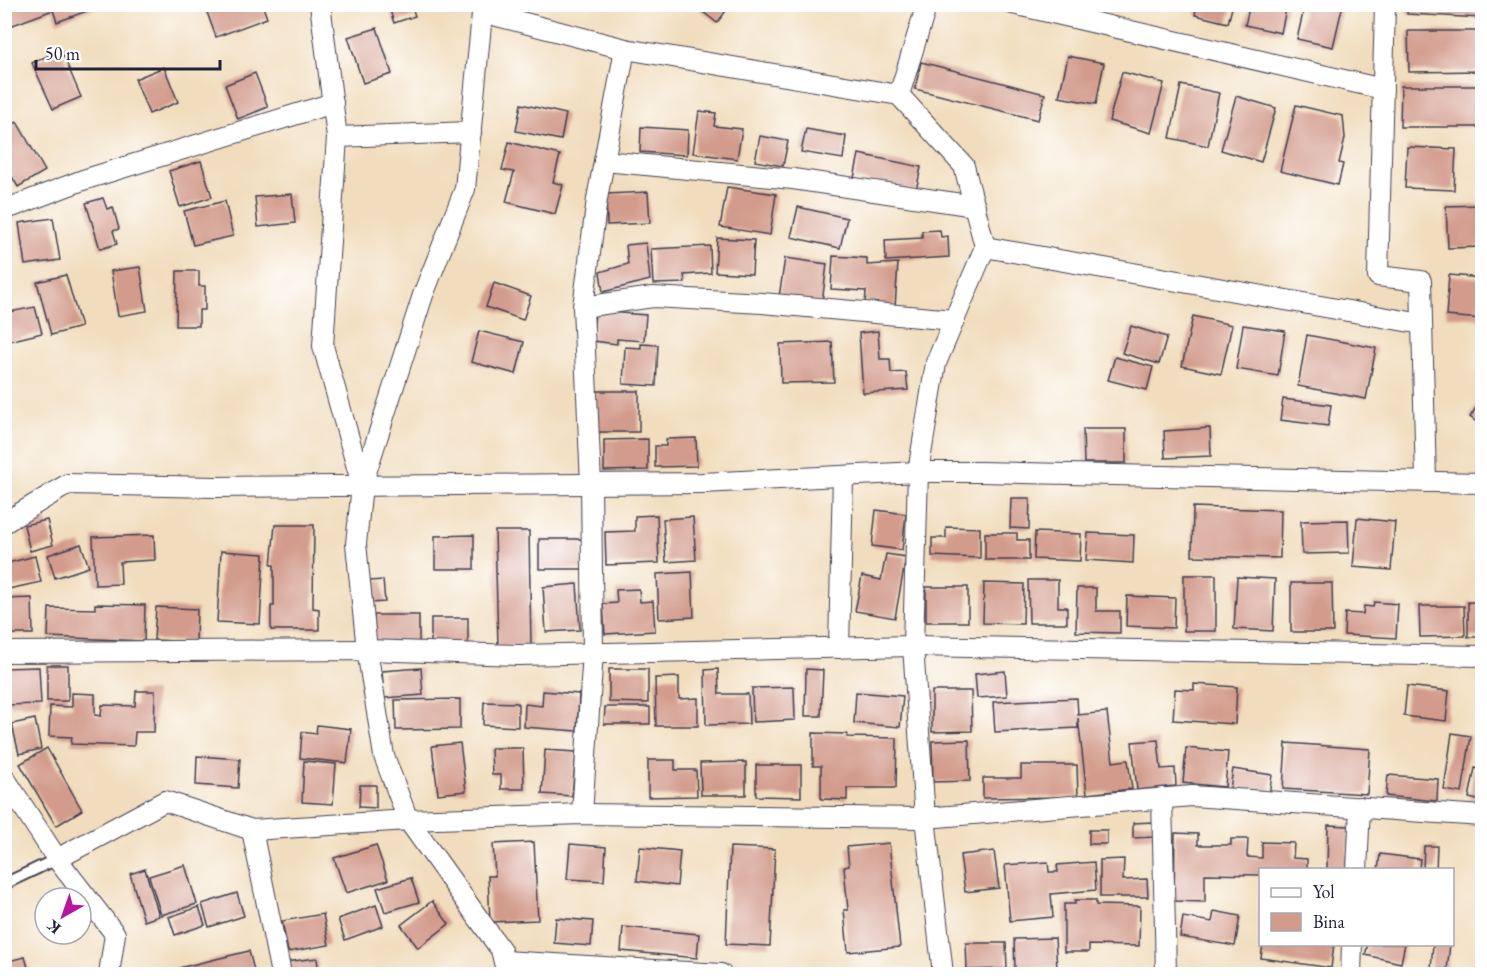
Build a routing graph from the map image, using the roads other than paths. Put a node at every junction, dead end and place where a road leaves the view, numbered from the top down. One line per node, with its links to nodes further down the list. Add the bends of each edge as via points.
1 (320, 4): 9 (street)
2 (927, 4): 8 (street)
3 (1013, 4): 7 (street)
4 (1385, 4): 7 (street)
5 (482, 8): 6 (street); 10 (street)
6 (625, 49): 8 (street); 12 (street)
7 (1383, 89): 18 (street, via 1378,276 1421,281)
8 (899, 95): 13 (street, via 964,166)
9 (333, 103): 11 (street); 14 (street, via 83,180)
10 (471, 132): 11 (street); 24 (street, via 465,189 423,295)
11 (337, 138): 24 (street, via 323,346)
12 (604, 161): 13 (street, via 793,179); 16 (street)
13 (975, 206): 15 (street)
14 (4, 210)
15 (985, 247): 17 (street); 18 (street)
16 (583, 307): 17 (street, via 653,297); 23 (street)
17 (954, 320): 19 (street, via 936,363)
18 (1422, 324): 21 (street)
19 (918, 472): 20 (street); 21 (street); 26 (street)
20 (843, 476): 23 (street); 27 (street)
21 (1426, 482): 22 (street)
22 (1482, 483)
23 (591, 484): 24 (street); 30 (street)
24 (362, 485): 25 (street, via 68,484); 28 (street, via 356,544)
25 (4, 523)
26 (913, 646): 27 (street); 31 (street); 37 (street)
27 (839, 648): 30 (street)
28 (367, 650): 29 (street); 30 (street, via 519,655); 38 (street, via 384,756)
29 (4, 652)
30 (593, 652): 35 (street)
31 (1482, 656)
32 (4, 777): 40 (street)
33 (1162, 798): 34 (street, via 1192,796); 37 (street); 49 (street)
34 (1360, 807): 36 (street); 41 (street)
35 (582, 814): 37 (street); 38 (street)
36 (1482, 816)
37 (925, 818): 48 (street)
38 (408, 820): 39 (street); 44 (street, via 501,950)
39 (252, 830): 40 (street, via 165,801); 46 (street)
40 (57, 860): 42 (lane); 45 (street, via 115,934)
41 (1357, 868)
42 (4, 884)
43 (1352, 946): 50 (street)
44 (506, 968): 47 (street)
45 (109, 975)
46 (281, 975)
47 (721, 975)
48 (943, 975)
49 (1166, 975)
50 (1351, 975)

